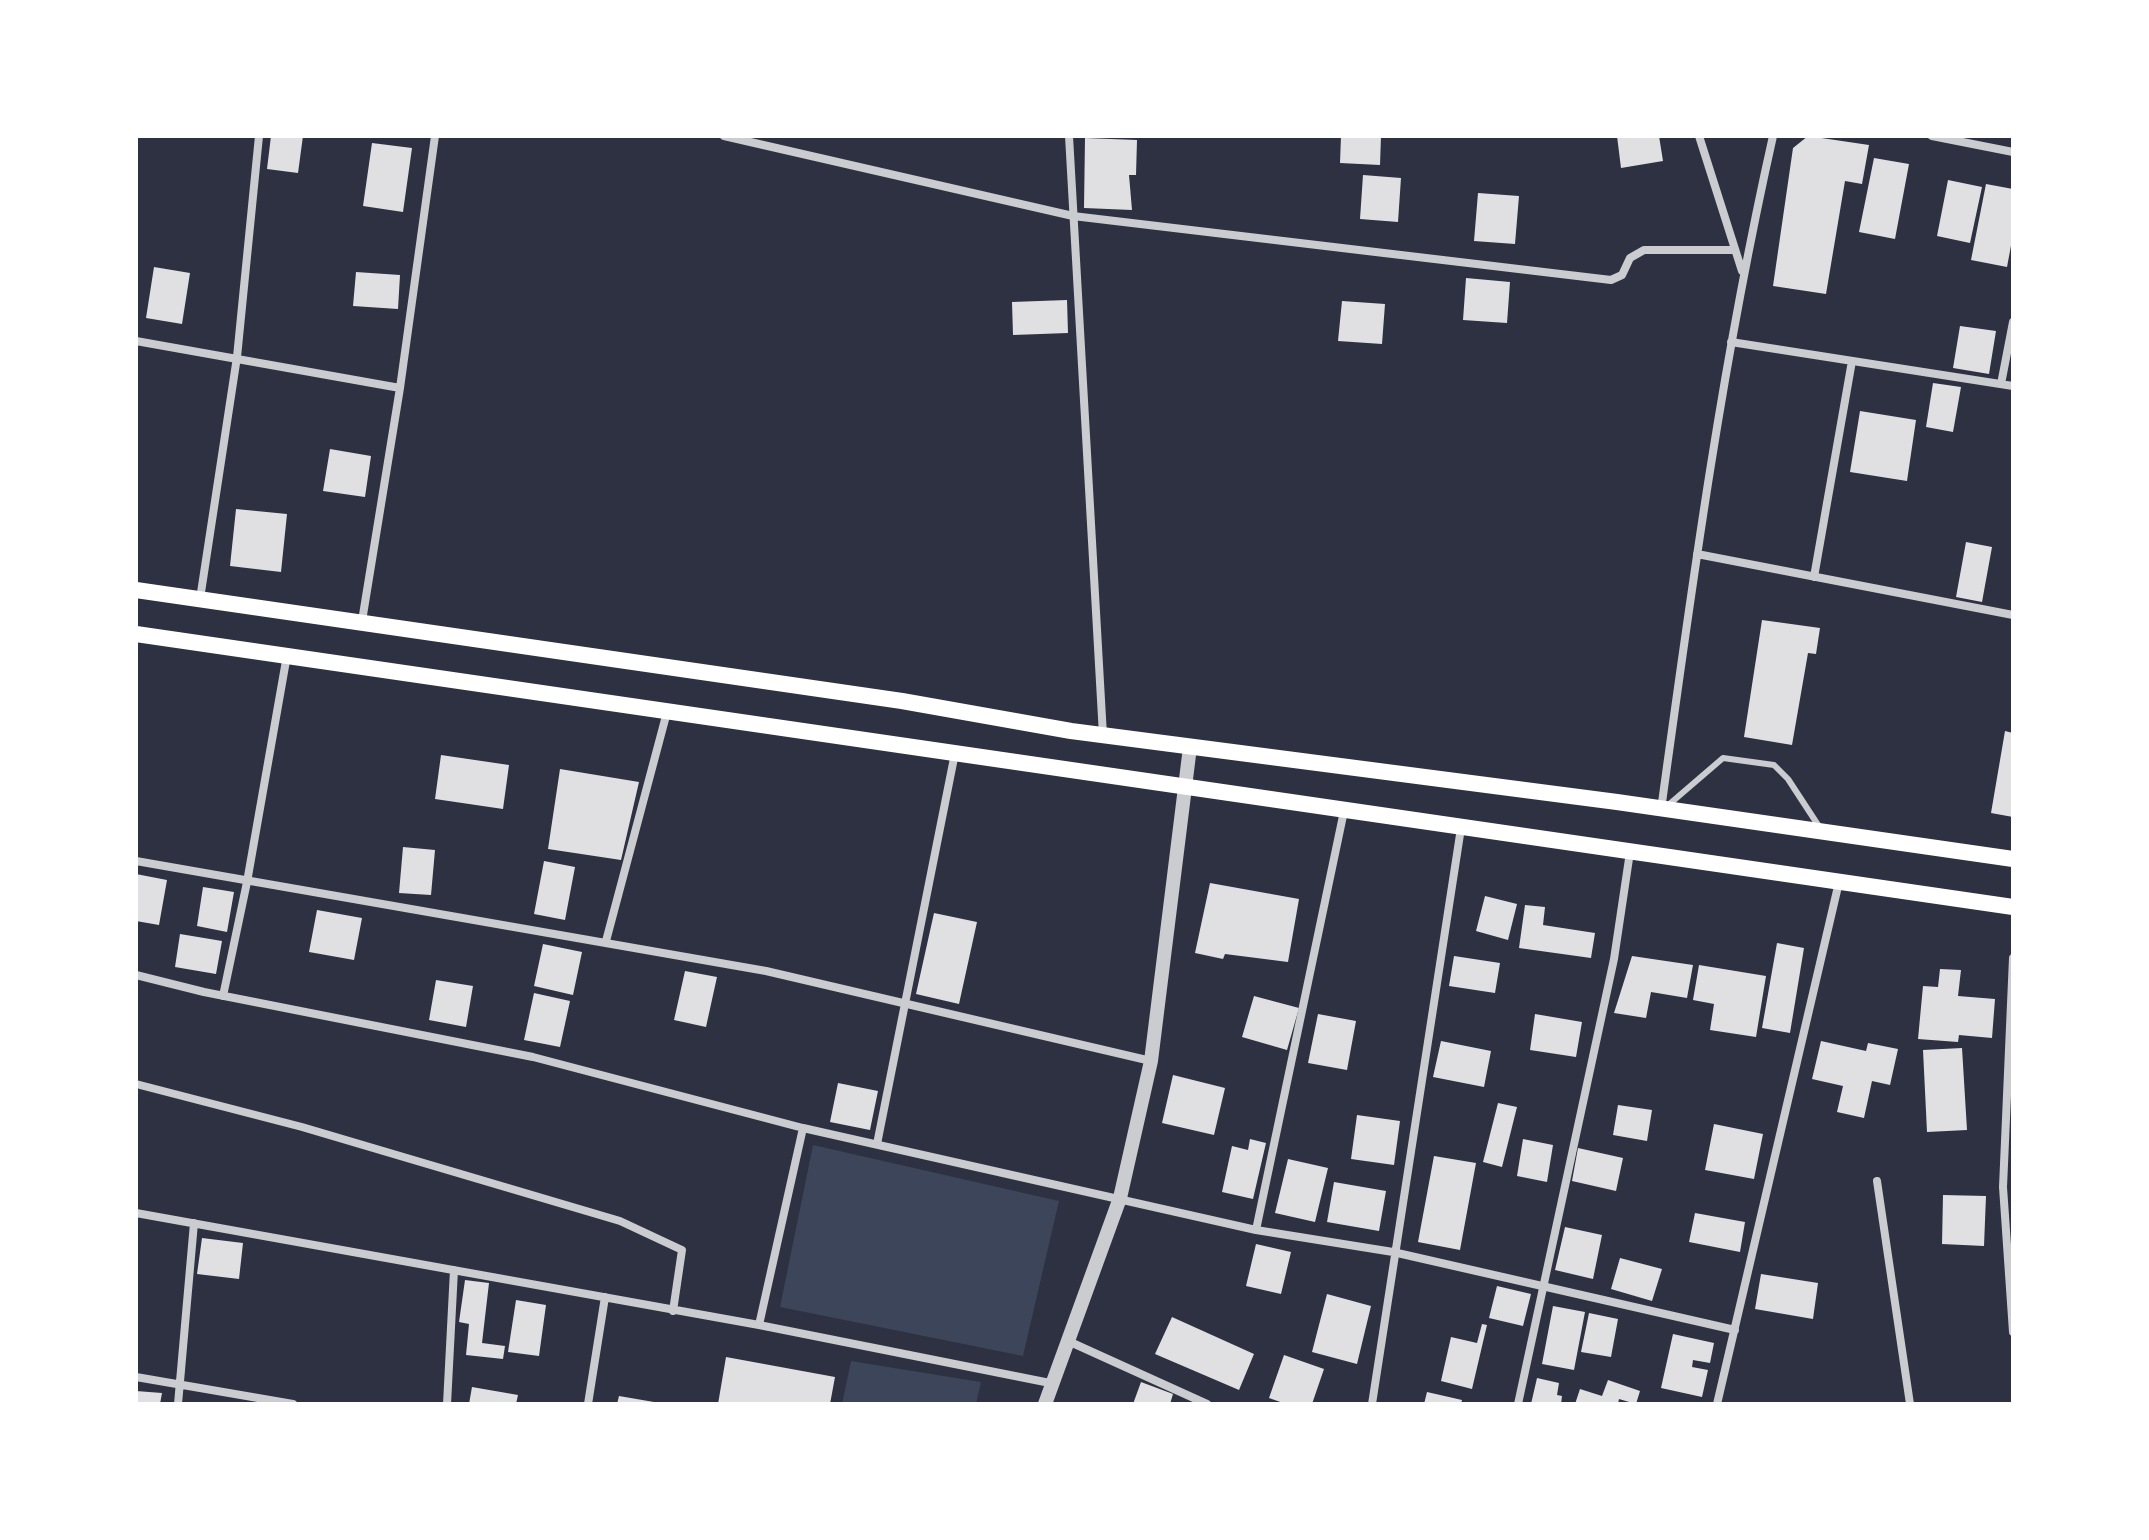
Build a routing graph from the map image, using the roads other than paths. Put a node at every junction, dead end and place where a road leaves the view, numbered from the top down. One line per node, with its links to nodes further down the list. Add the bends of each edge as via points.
1 (259, 136): 15 (street)
2 (724, 136): 9 (street)
3 (1069, 136): 9 (street)
4 (1699, 136): 10 (street)
5 (1773, 136): 11 (street)
6 (1932, 136): 8 (street)
7 (432, 137): 19 (street)
8 (2013, 152)
9 (1073, 216): 10 (street, via 1611,280 1644,250); 29 (street)
10 (1733, 250): 11 (street)
11 (1742, 272): 14 (street)
12 (2013, 322): 17 (street)
13 (136, 341): 15 (street)
14 (1731, 342): 16 (street); 20 (street)
15 (237, 357): 19 (street); 23 (street)
16 (1852, 361): 17 (street); 21 (street)
17 (2001, 384): 18 (street)
18 (2013, 386)
19 (400, 388): 25 (street)
20 (1697, 554): 21 (street); 33 (street)
21 (1814, 577): 24 (street)
22 (136, 590): 23 (main road)
23 (200, 599): 25 (main road)
24 (2013, 615)
25 (362, 621): 29 (main road)
26 (136, 634): 27 (main road)
27 (287, 655): 28 (main road); 40 (street)
28 (667, 712): 31 (main road); 43 (street)
29 (1103, 735): 30 (main road)
30 (1190, 747): 32 (street); 33 (main road)
31 (955, 752): 32 (main road); 47 (street)
32 (1186, 788): 34 (main road); 48 (street)
33 (1661, 810): 36 (main road); 36 (lane, via 1723,758 1749,761 1774,765)
34 (1344, 811): 35 (main road); 56 (street)
35 (1461, 828): 37 (main road); 57 (street)
36 (1822, 831): 38 (main road)
37 (1630, 852): 41 (main road); 59 (street, via 1614,959)
38 (2013, 859)
39 (136, 861): 40 (street)
40 (247, 882): 43 (street); 46 (street)
41 (1839, 882): 42 (main road); 63 (street)
42 (2013, 907)
43 (606, 941): 47 (street)
44 (2013, 958): 64 (street, via 2003,1187)
45 (136, 975): 46 (street)
46 (223, 996): 50 (street, via 533,1057)
47 (907, 1003): 48 (street); 51 (street)
48 (1151, 1061): 53 (street)
49 (136, 1084): 61 (street, via 620,1221 682,1250)
50 (803, 1128): 51 (street); 62 (street)
51 (877, 1144): 53 (street)
52 (1877, 1181): 78 (street)
53 (1120, 1198): 56 (street); 65 (street)
54 (136, 1213): 55 (street)
55 (194, 1223): 58 (street); 68 (street)
56 (1256, 1230): 57 (street)
57 (1393, 1252): 59 (street); 75 (street)
58 (454, 1270): 60 (street); 71 (street)
59 (1543, 1287): 63 (street); 76 (street)
60 (605, 1297): 61 (street); 72 (street)
61 (673, 1311): 62 (street)
62 (759, 1325): 67 (street)
63 (1735, 1330): 77 (street)
64 (2013, 1332)
65 (1068, 1341): 67 (street); 74 (street)
66 (136, 1377): 68 (street)
67 (1050, 1383): 73 (street)
68 (180, 1384): 69 (street); 70 (street)
69 (178, 1404)
70 (293, 1404)
71 (447, 1404)
72 (588, 1404)
73 (1045, 1404)
74 (1207, 1404)
75 (1372, 1404)
76 (1518, 1404)
77 (1717, 1404)
78 (1910, 1404)

